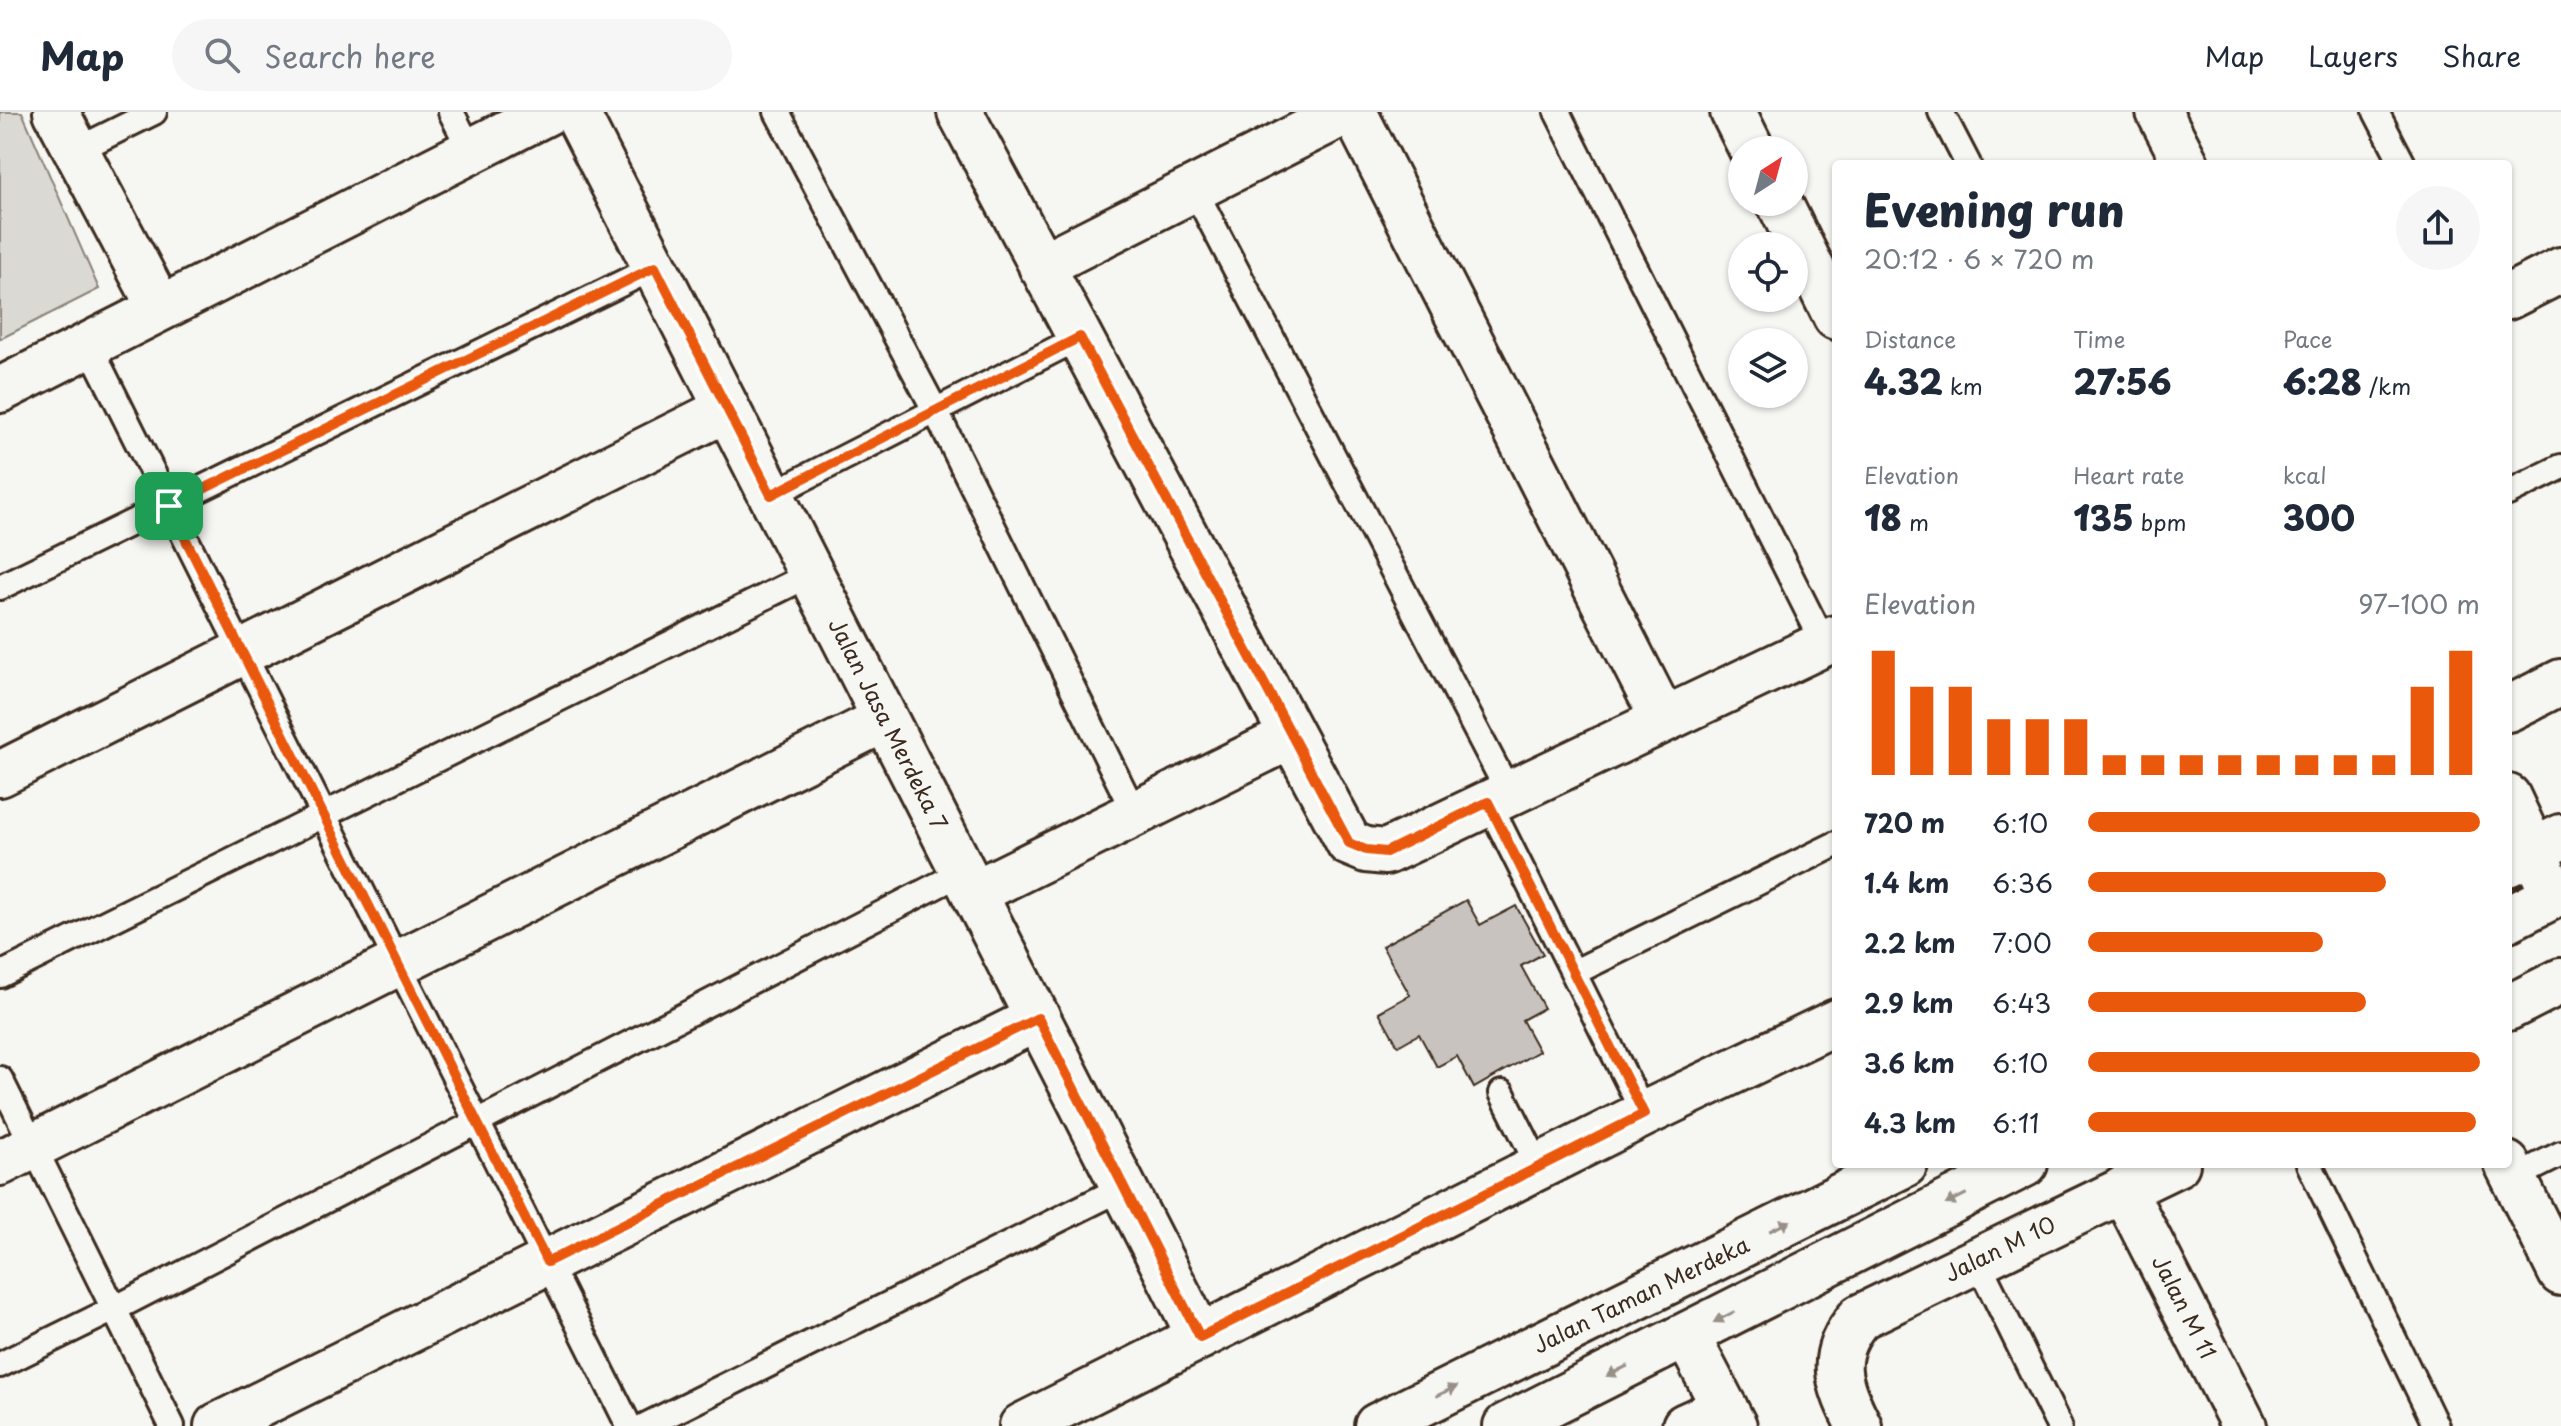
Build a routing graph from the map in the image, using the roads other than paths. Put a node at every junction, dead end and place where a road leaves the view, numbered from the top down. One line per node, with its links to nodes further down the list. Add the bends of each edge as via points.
1 (56, 112): 16 (street)
2 (154, 112): 16 (lane)
3 (451, 112): 17 (lane)
4 (548, 112): 17 (street)
5 (576, 112): 24 (street, Jalan Jasa Merdeka 7)
6 (777, 112): 33 (lane)
7 (960, 112): 23 (street)
8 (1346, 112): 21 (street)
9 (1354, 112): 45 (street)
10 (1557, 112): 40 (lane)
11 (1733, 112): 15 (street)
12 (1941, 112): 18 (lane)
13 (2159, 112): 19 (street)
14 (2376, 112): 20 (lane)
15 (1745, 136)
16 (77, 150): 27 (street)
17 (471, 151): 27 (street)
18 (1966, 160)
19 (2184, 160)
20 (2401, 160)
21 (1194, 189): 23 (street); 48 (lane)
22 (1786, 216): 28 (street)
23 (1041, 266): 29 (street)
24 (655, 267): 32 (street, Jalan Jasa Merdeka 7); 37 (lane)
25 (2561, 270): 26 (street)
26 (2512, 295)
27 (160, 308): 30 (street)
28 (1832, 309)
29 (1080, 337): 33 (lane); 46 (street)
30 (89, 345): 31 (street); 37 (lane)
31 (0, 390)
32 (727, 409): 36 (street, Jalan Jasa Merdeka 7); 41 (street)
33 (935, 410): 36 (lane); 50 (lane)
34 (2561, 467): 35 (lane)
35 (2512, 491)
36 (771, 495): 38 (street, Jalan Jasa Merdeka 7)
37 (169, 506): 39 (lane); 41 (lane)
38 (811, 574): 44 (street, Jalan Jasa Merdeka 7); 51 (lane)
39 (0, 587)
40 (1830, 640): 45 (street)
41 (242, 652): 47 (street); 51 (lane)
42 (2561, 682): 43 (street)
43 (2512, 707)
44 (885, 719): 54 (street, Jalan Jasa Merdeka 7); 57 (street)
45 (1663, 719): 48 (street)
46 (1292, 736): 48 (street, via 1349,843 1366,850 1386,852); 50 (street)
47 (0, 774)
48 (1499, 798): 58 (lane)
49 (2512, 805): 53 (street)
50 (1135, 814): 54 (street)
51 (324, 816): 57 (lane); 59 (lane)
52 (1832, 846): 58 (lane)
53 (2534, 851): 55 (street)
54 (969, 882): 62 (street, Jalan Jasa Merdeka 7); 67 (lane)
55 (2557, 894): 56 (street)
56 (2512, 917)
57 (398, 963): 67 (lane); 68 (street)
58 (1575, 972): 66 (lane)
59 (0, 975)
60 (2561, 981): 61 (street)
61 (2512, 1006)
62 (1038, 1018): 76 (street, Jalan Jasa Merdeka 7); 79 (street)
63 (1832, 1024): 66 (street)
64 (0, 1079): 68 (lane)
65 (1502, 1093): 70 (lane)
66 (1644, 1114): 70 (street)
67 (477, 1122): 79 (lane); 81 (lane)
68 (16, 1154): 81 (lane)
69 (2561, 1154): 75 (lane)
70 (1539, 1167): 83 (street)
71 (1897, 1168): 91 (street, Jalan Taman Merdeka, one-way to 71)
72 (2017, 1168): 82 (street, one-way to 82)
73 (2168, 1168): 77 (street, Jalan M 10)
74 (2311, 1168): 97 (lane)
75 (2510, 1171): 80 (street)
76 (1124, 1187): 83 (street, Jalan Jasa Merdeka 7); 89 (lane)
77 (2123, 1189): 78 (street, Jalan M 10); 96 (street, Jalan M 11)
78 (1977, 1260): 94 (street, Jalan M 10, via 1860,1317 1847,1332 1839,1352 1839,1374); 95 (lane)
79 (547, 1262): 87 (street); 88 (lane)
80 (2561, 1273)
81 (114, 1309): 84 (lane); 86 (lane)
82 (1687, 1336): 85 (street); 92 (street, one-way to 92)
83 (1200, 1337): 90 (street)
84 (0, 1365)
85 (1730, 1417): 93 (street)
86 (172, 1426)
87 (217, 1426)
88 (629, 1426)
89 (645, 1426)
90 (1022, 1426)
91 (1377, 1426)
92 (1506, 1426)
93 (1685, 1426)
94 (1859, 1426)
95 (2059, 1426)
96 (2244, 1426)
97 (2436, 1426)

